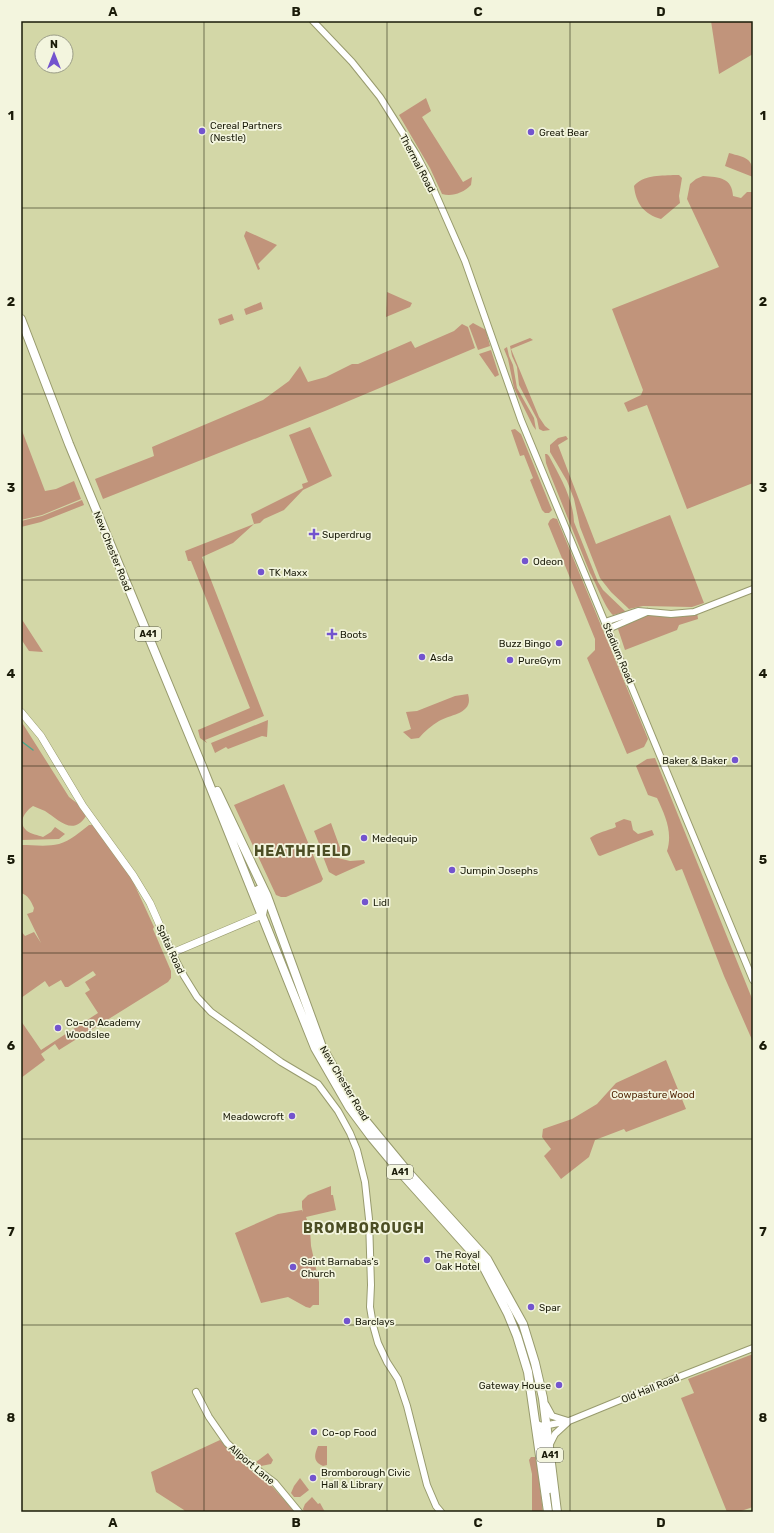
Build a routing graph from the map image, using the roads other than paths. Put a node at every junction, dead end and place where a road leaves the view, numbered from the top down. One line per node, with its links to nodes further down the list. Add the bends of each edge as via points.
1 (313, 21): 3 (street, Thermal Road, via 352,62 380,97 416,154 465,261)
2 (21, 319): 5 (highway, New Chester Road / A41)
3 (488, 323): 8 (street, Stadium Road, via 521,420)
4 (21, 326): 5 (highway, New Chester Road / A41)
5 (26, 335): 11 (highway, New Chester Road / A41)
6 (753, 589): 7 (street, via 694,612)
7 (647, 612): 8 (street, via 638,611); 9 (street)
8 (606, 622): 9 (street, Stadium Road)
9 (608, 629): 16 (street, Stadium Road)
10 (21, 712): 15 (main road, Spital Road, via 41,736 83,806 137,881 150,903)
11 (202, 766): 12 (highway, New Chester Road / A41); 14 (highway, New Chester Road / A41)
12 (244, 846): 13 (highway, New Chester Road / A41); 14 (highway, via 249,869 264,905)
13 (274, 912): 17 (highway, via 271,921 289,968); 20 (highway, New Chester Road / A41, via 322,1047 360,1114 408,1172 487,1259 523,1324)
14 (262, 916): 15 (main road); 17 (highway, New Chester Road / A41)
15 (172, 953): 26 (street, Spital Road, via 197,997 211,1012 281,1062 318,1084 338,1111 357,1150 365,1182 369,1219 370,1308 373,1325 378,1344 398,1379 428,1488)
16 (753, 980)
17 (293, 993): 22 (highway, New Chester Road / A41, via 316,1048 349,1107 402,1174 481,1262 508,1314 523,1351)
18 (753, 1348): 21 (street, Old Hall Road)
19 (196, 1392): 25 (street, Allport Lane, via 227,1443 275,1483)
20 (543, 1398): 21 (street, via 552,1416); 23 (highway, New Chester Road / A41)
21 (569, 1421): 23 (street, Old Hall Road); 24 (street, via 555,1434)
22 (536, 1423): 23 (street); 27 (highway, New Chester Road / A41)
23 (546, 1426): 24 (highway, New Chester Road / A41); 27 (street, via 542,1435)
24 (549, 1447): 28 (highway, New Chester Road / A41)
25 (299, 1512)
26 (441, 1512)
27 (549, 1512)
28 (557, 1512)

